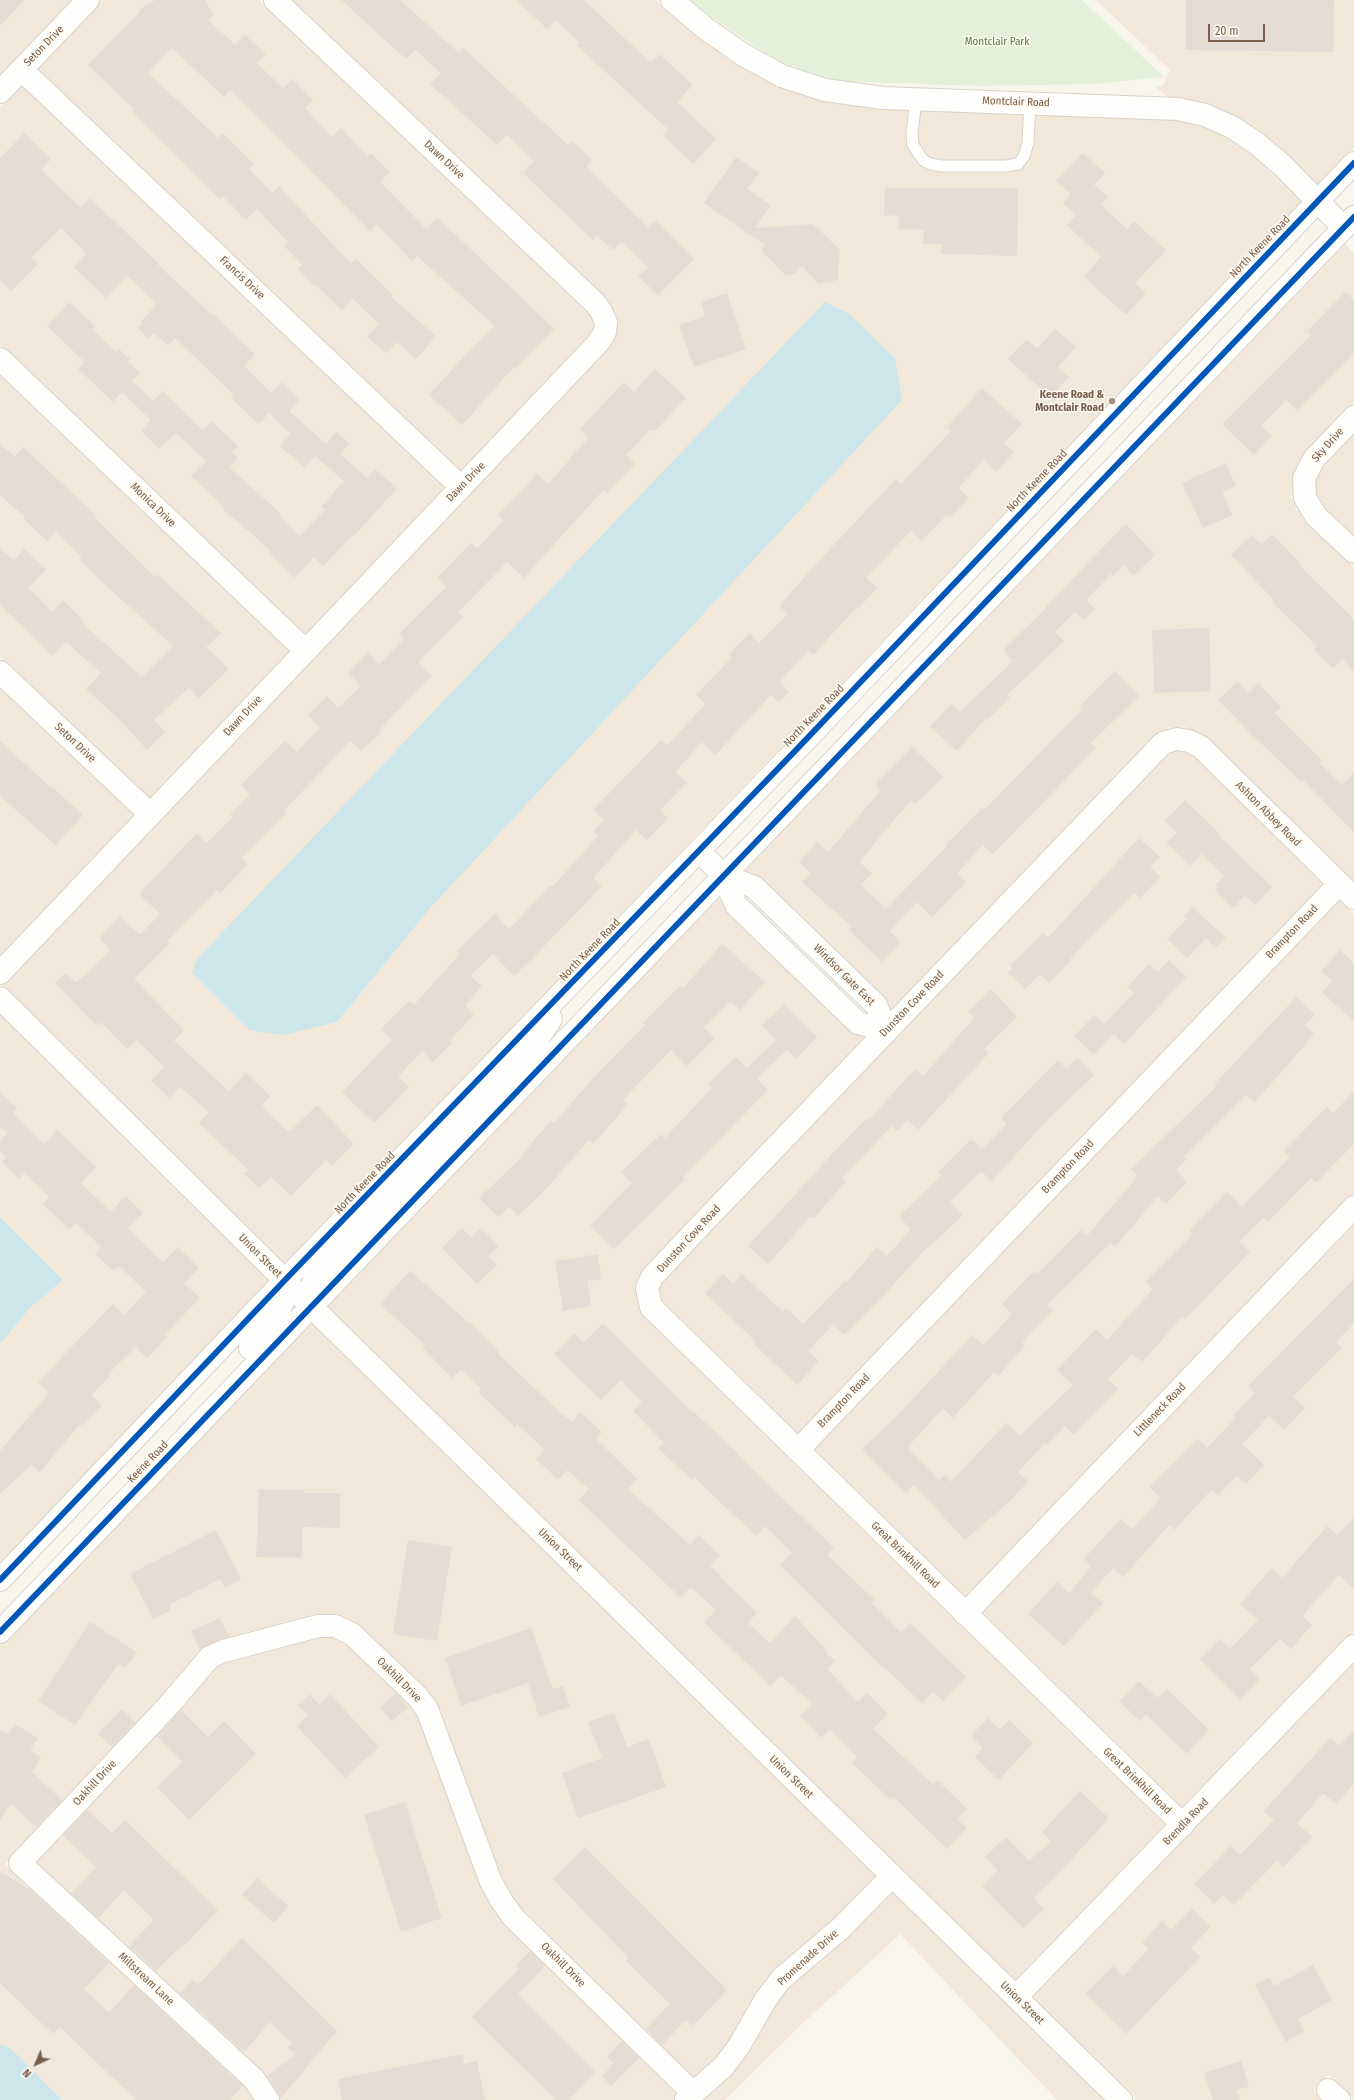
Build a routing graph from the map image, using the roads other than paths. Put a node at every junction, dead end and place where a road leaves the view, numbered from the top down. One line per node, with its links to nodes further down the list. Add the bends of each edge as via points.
1 (88, 0): 4 (street, Seton Drive)
2 (275, 0): 13 (street, Dawn Drive, via 594,303 606,322 605,332 598,343)
3 (672, 0): 6 (street, Montclair Road, via 705,28 742,54 782,76 825,90 865,97)
4 (22, 70): 5 (street, Seton Drive); 13 (street, Francis Drive)
5 (0, 92)
6 (916, 99): 7 (street, Montclair Road); 7 (lane, via 913,145 923,160 942,166 1018,164 1028,143)
7 (1030, 103): 9 (street, Montclair Road, via 1178,108 1205,115 1232,127 1256,143)
8 (1354, 163): 9 (street, North Keene Road)
9 (1317, 201): 10 (street, Montclair Road); 19 (street, North Keene Road)
10 (1351, 227): 20 (street)
11 (0, 360): 15 (street, Monica Drive)
12 (1354, 417): 14 (street, Sky Drive, via 1314,458 1304,478 1305,498 1316,516)
13 (462, 487): 15 (street, Dawn Drive)
14 (1354, 552)
15 (305, 650): 18 (street, Dawn Drive)
16 (0, 672): 18 (street, Seton Drive)
17 (1177, 739): 21 (street, Ashton Abbey Road, via 1201,747); 26 (street, Dunston Cove Road, via 1163,743 1153,751)
18 (150, 814): 23 (street, Dawn Drive)
19 (699, 851): 20 (street, Windsor Gate East); 24 (street, North Keene Road)
20 (723, 875): 26 (street, Windsor Gate East, via 754,887 876,1005); 30 (street)
21 (1339, 884): 22 (street, Ashton Abbey Road); 31 (street, Brampton Road)
22 (1354, 898)
23 (0, 973)
24 (580, 974): 29 (street, North Keene Road); 30 (street, via 533,1046 326,1260 311,1288)
25 (0, 998): 29 (street, Union Street)
26 (887, 1031): 28 (street, Dunston Cove Road)
27 (1354, 1207): 34 (street, Littleneck Road)
28 (652, 1277): 31 (street, Great Brinkhill Road, via 647,1288 651,1307)
29 (285, 1280): 30 (street, Union Street); 32 (street, via 284,1299 271,1326 134,1470); 33 (street)
30 (311, 1306): 32 (street, Keene Road); 39 (street, Union Street)
31 (798, 1450): 34 (street, Great Brinkhill Road)
32 (83, 1545): 35 (street, Keene Road)
33 (0, 1580)
34 (965, 1614): 37 (street, Great Brinkhill Road)
35 (0, 1632)
36 (1354, 1646): 37 (street, Brendla Road)
37 (1183, 1825): 40 (street, Brendla Road)
38 (20, 1863): 41 (street, Oakhill Drive, via 169,1705 210,1657 318,1626 335,1626 352,1634 417,1696 427,1709 501,1900 514,1917); 42 (street, Millstream Lane, via 254,2079)
39 (892, 1876): 40 (street, Union Street); 41 (street, Promenade Drive, via 841,1928 781,1979 724,2066)
40 (1016, 1997): 43 (street, Union Street)
41 (689, 2097)
42 (268, 2100)
43 (1121, 2100)

